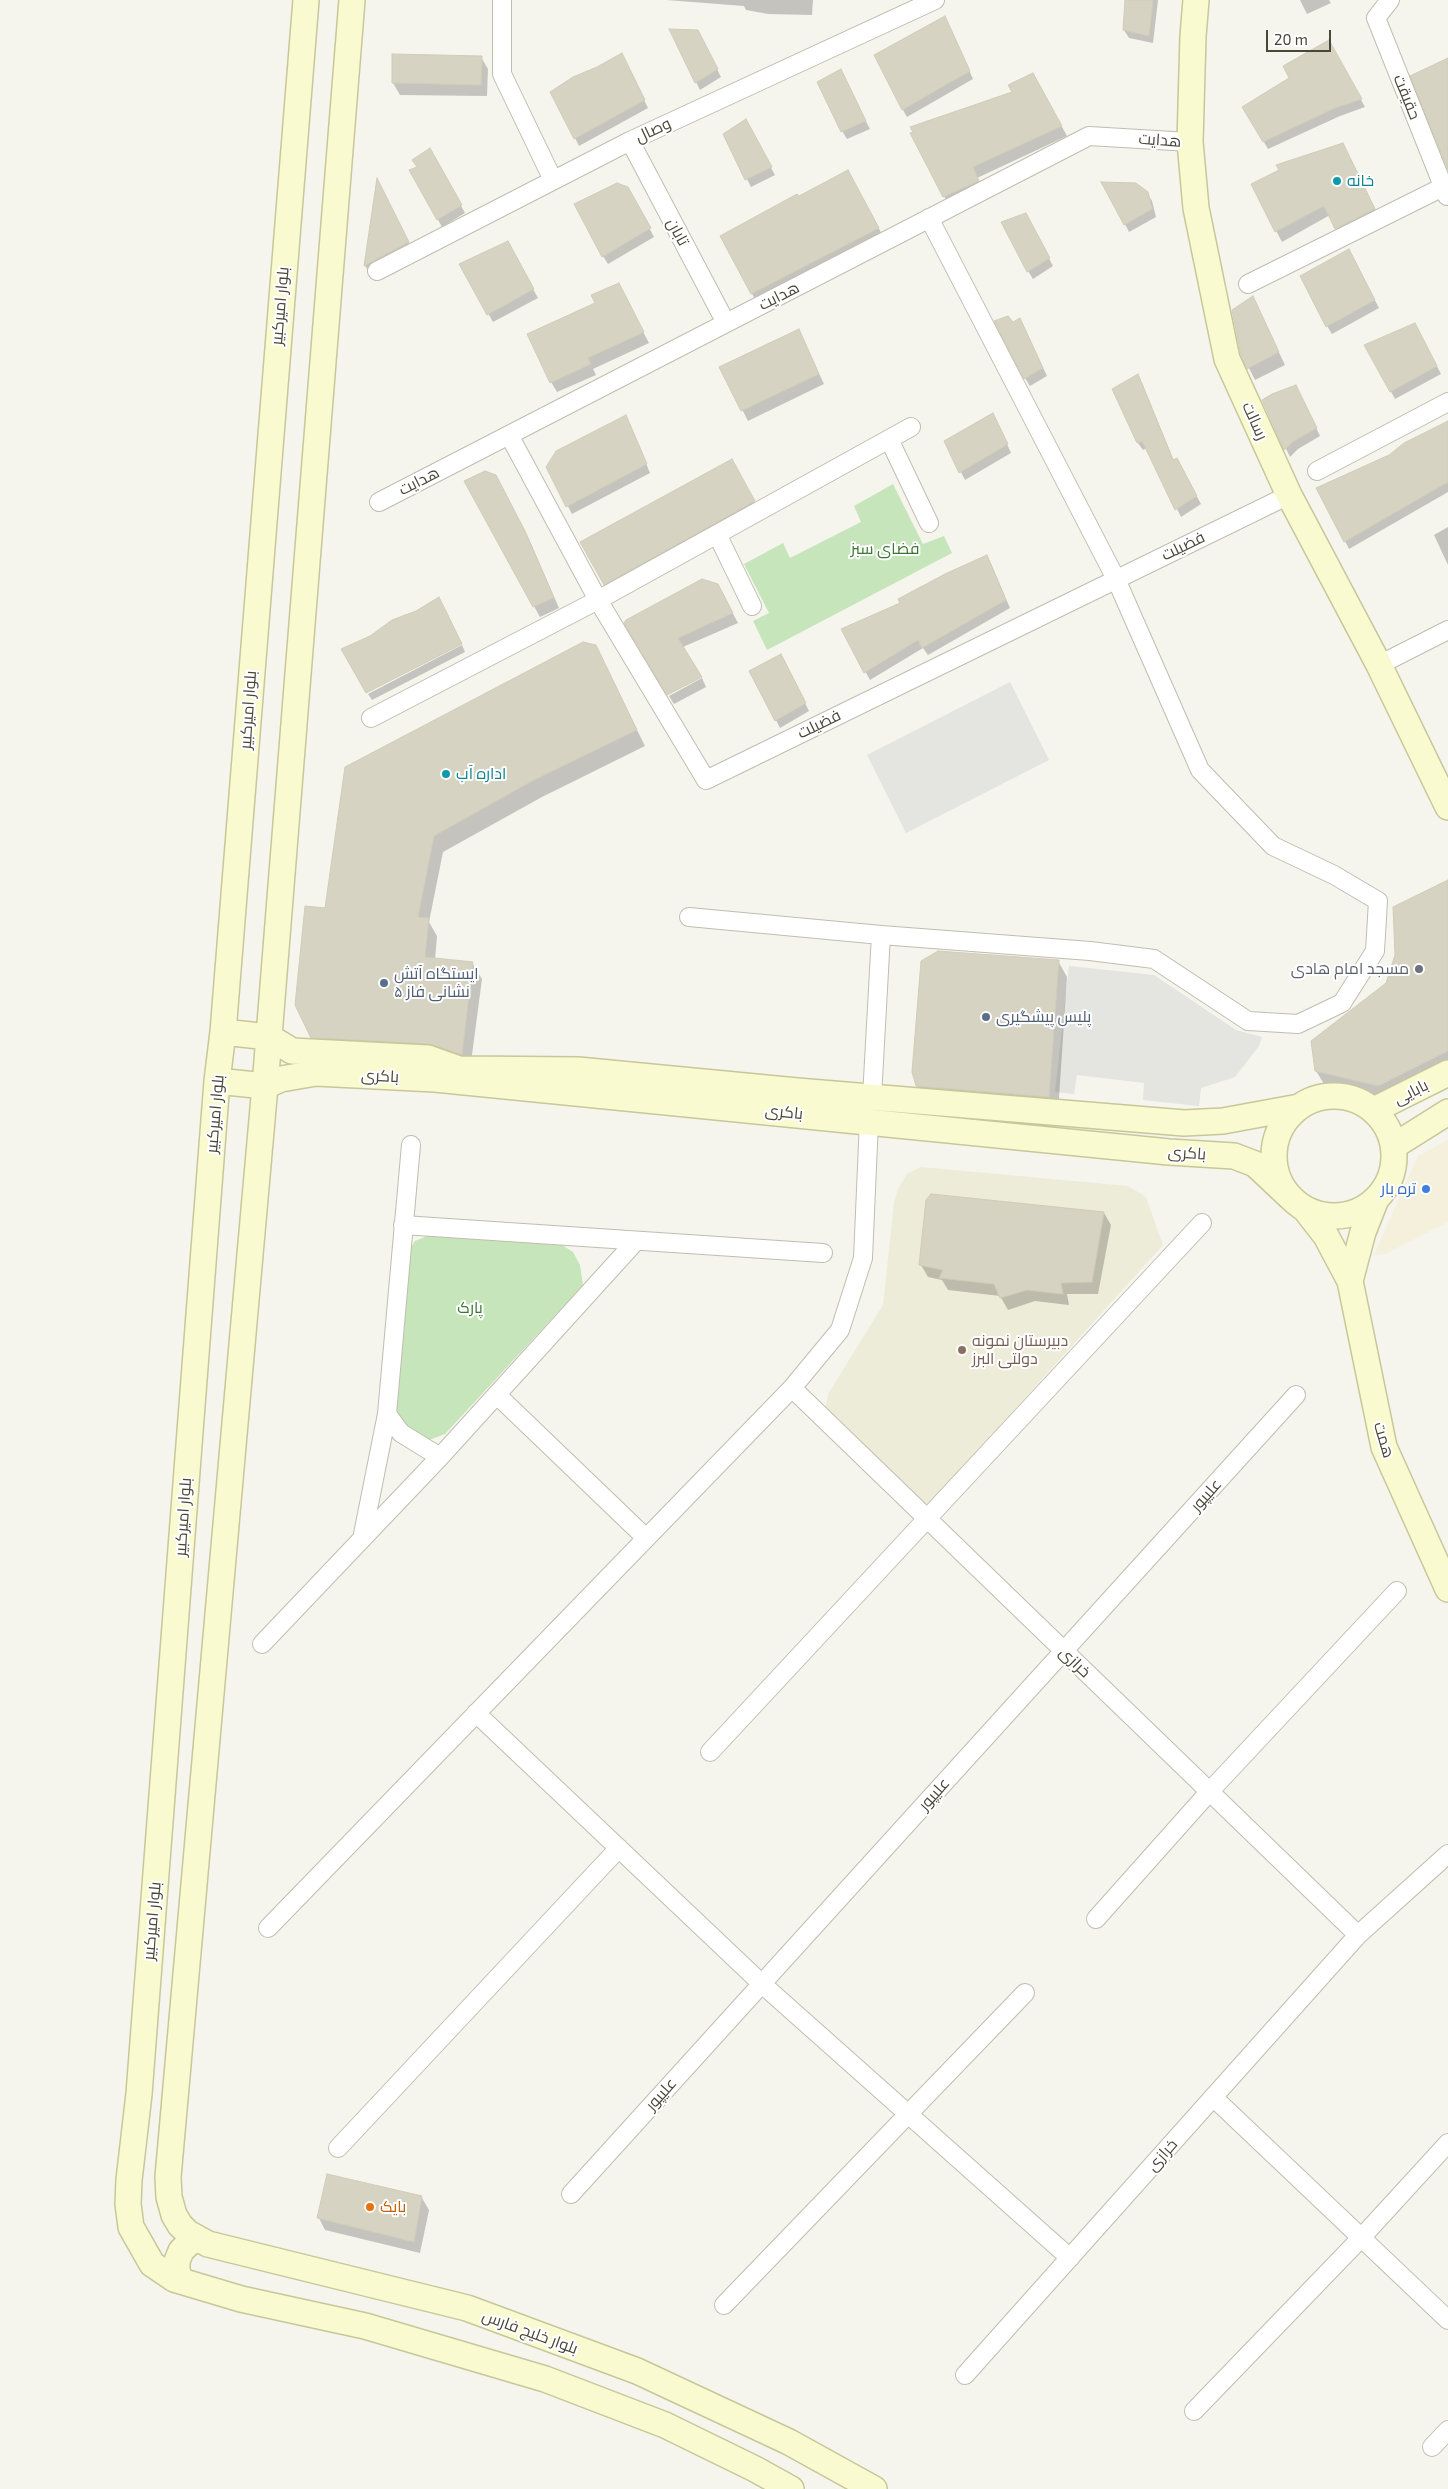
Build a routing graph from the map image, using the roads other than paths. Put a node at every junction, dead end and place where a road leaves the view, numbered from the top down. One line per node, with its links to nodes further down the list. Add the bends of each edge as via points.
1 (306, 0): 33 (street, بلوار امیرکبیر)
2 (352, 0): 34 (street)
3 (502, 0): 9 (street, via 502,74)
4 (934, 0): 7 (street, وصال)
5 (1196, 0): 8 (street, رسالت)
6 (1390, 0): 10 (street, حقیقت, via 1376,18)
7 (630, 141): 9 (street, وصال); 14 (street, تابان)
8 (1190, 142): 11 (street, هدایت, via 1089,136); 20 (street, رسالت, via 1196,208 1226,359)
9 (553, 180): 12 (street, وصال)
10 (1446, 192): 13 (street)
11 (929, 218): 14 (street, هدایت); 24 (street)
12 (377, 271)
13 (1248, 284)
14 (726, 323): 17 (street, هدایت)
15 (1448, 402): 19 (street)
16 (911, 427): 18 (street)
17 (509, 435): 21 (street, هدایت); 25 (street, فضیلت)
18 (889, 440): 22 (street); 23 (street)
19 (1316, 471)
20 (1289, 495): 24 (street, فضیلت); 28 (street, رسالت)
21 (379, 502)
22 (930, 523)
23 (717, 534): 25 (street); 26 (street)
24 (1116, 578): 25 (street, فضیلت, via 706,780); 32 (street, via 1200,770 1273,846 1334,875 1378,901 1375,951 1342,1003 1298,1024 1248,1021 1154,959)
25 (598, 600): 29 (street)
26 (752, 606)
27 (1448, 630): 28 (street)
28 (1379, 665): 30 (street, رسالت)
29 (371, 718)
30 (1448, 807)
31 (689, 917): 32 (street)
32 (881, 935): 39 (street)
33 (223, 1032): 34 (street); 36 (street, بلوار امیرکبیر)
34 (269, 1037): 37 (street); 39 (street, باکری, via 292,1051 428,1058 459,1069 578,1070)
35 (1448, 1073): 40 (street, بابایی)
36 (217, 1081): 37 (street); 78 (street, بلوار امیرکبیر, via 139,2094)
37 (265, 1086): 39 (street, باکری, via 281,1079 316,1073); 77 (street)
38 (1298, 1107): 39 (street, باکری, via 1223,1121 1184,1123); 40 (street, via 1317,1098 1337,1095 1357,1100); 45 (street, via 1284,1121 1275,1140 1274,1160 1278,1180)
39 (870, 1109): 45 (street, باکری, via 1169,1152 1234,1156 1255,1164); 51 (street, via 863,1258 840,1330)
40 (1374, 1110): 43 (street, via 1387,1126)
41 (1448, 1112): 43 (street)
42 (411, 1145): 47 (street)
43 (1394, 1146): 44 (street, via 1394,1165 1388,1183)
44 (1376, 1199): 45 (street, via 1360,1210 1342,1216 1323,1215); 50 (street)
45 (1297, 1203): 50 (street, via 1326,1236)
46 (1202, 1223): 56 (street)
47 (403, 1224): 48 (street); 54 (street)
48 (636, 1241): 49 (street); 53 (street)
49 (823, 1254)
50 (1350, 1281): 59 (street, همت, via 1384,1447)
51 (792, 1388): 56 (street, خرازی); 57 (street)
52 (1296, 1394): 62 (street, علیپور)
53 (497, 1395): 55 (street); 57 (street)
54 (386, 1414): 55 (street, via 400,1433); 58 (street)
55 (440, 1457): 58 (street)
56 (928, 1519): 62 (street, خرازی); 64 (street)
57 (646, 1538): 63 (street)
58 (362, 1539): 61 (street)
59 (1448, 1589)
60 (1397, 1591): 65 (street)
61 (262, 1644)
62 (1064, 1651): 65 (street, خرازی); 71 (street, علیپور)
63 (476, 1713): 66 (street); 69 (street)
64 (710, 1752)
65 (1210, 1791): 68 (street); 70 (street, خرازی)
66 (619, 1848): 71 (street); 76 (street)
67 (1448, 1854): 70 (street, خرازی)
68 (1096, 1919)
69 (268, 1928)
70 (1358, 1935): 73 (street, خرازی)
71 (762, 1984): 74 (street); 79 (street, علیپور)
72 (1025, 1993): 74 (street)
73 (1213, 2097): 80 (street); 82 (street, خرازی)
74 (908, 2114): 82 (street); 84 (street)
75 (1448, 2144): 80 (street)
76 (338, 2148)
77 (168, 2178): 78 (street, via 154,2189 144,2190); 81 (street, بلوار خلیج فارس, via 174,2215 188,2233)
78 (129, 2180): 83 (street, بلوار امیرکبیر, via 131,2227 152,2264)
79 (571, 2194)
80 (1361, 2238): 85 (street); 87 (street)
81 (200, 2240): 83 (street, via 189,2243 181,2251 177,2272); 91 (street, بلوار خلیج فارس, via 467,2308 637,2371 789,2442)
82 (1070, 2258): 86 (street, خرازی)
83 (182, 2282): 90 (street, via 241,2299 365,2326 545,2378 665,2424)
84 (724, 2306)
85 (1448, 2320)
86 (965, 2375)
87 (1194, 2411)
88 (1448, 2430): 89 (street)
89 (1432, 2447)
90 (791, 2489)
91 (874, 2489)

